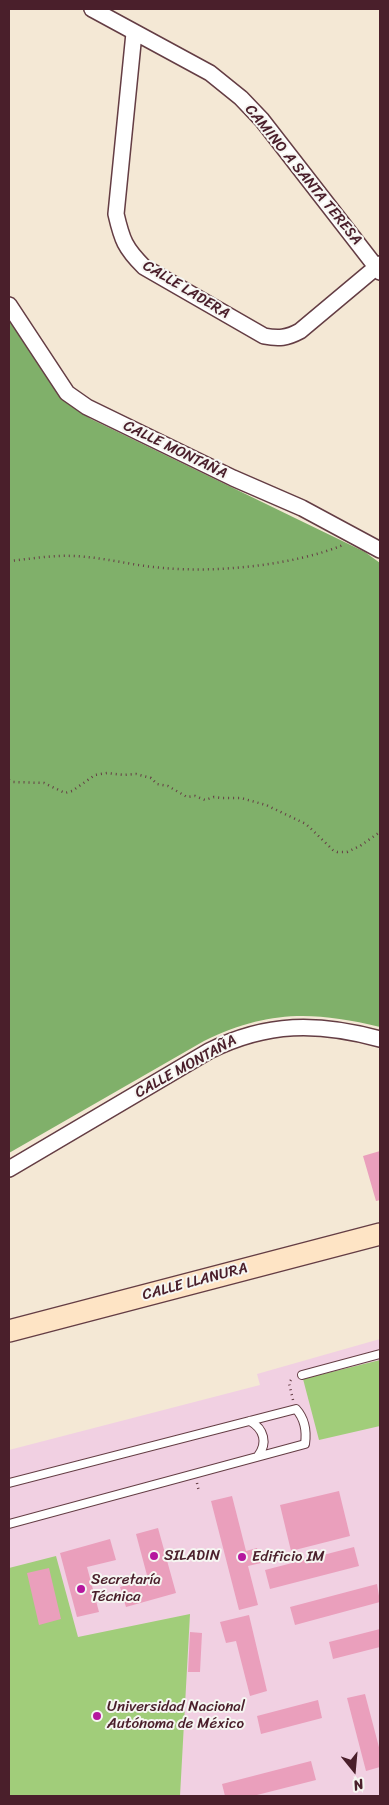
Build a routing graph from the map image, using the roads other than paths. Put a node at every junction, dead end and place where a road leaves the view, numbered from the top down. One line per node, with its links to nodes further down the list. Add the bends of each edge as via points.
1 (92, 9): 2 (street, CAMINO A SANTA TERESA)
2 (134, 33): 3 (street, CAMINO A SANTA TERESA, via 210,73 241,98); 3 (street, CALLE LADERA, via 116,214 128,252 144,267 264,336 278,338 300,331)
3 (379, 268)
4 (9, 305): 5 (street, CALLE MONTAÑA, via 67,393 233,478 302,508)
5 (380, 550)
6 (380, 1039): 7 (street, CALLE MONTAÑA, via 305,1026 272,1029 240,1037 202,1055)
7 (9, 1169)
8 (380, 1234): 9 (street, CALLE LLANURA)
9 (9, 1331)
10 (380, 1354): 11 (lane)
11 (302, 1375)
12 (250, 1421): 13 (lane, via 263,1435 263,1446); 13 (lane, via 296,1409 305,1425 305,1444); 14 (lane)
13 (258, 1456): 15 (lane)
14 (9, 1482)
15 (9, 1524)

